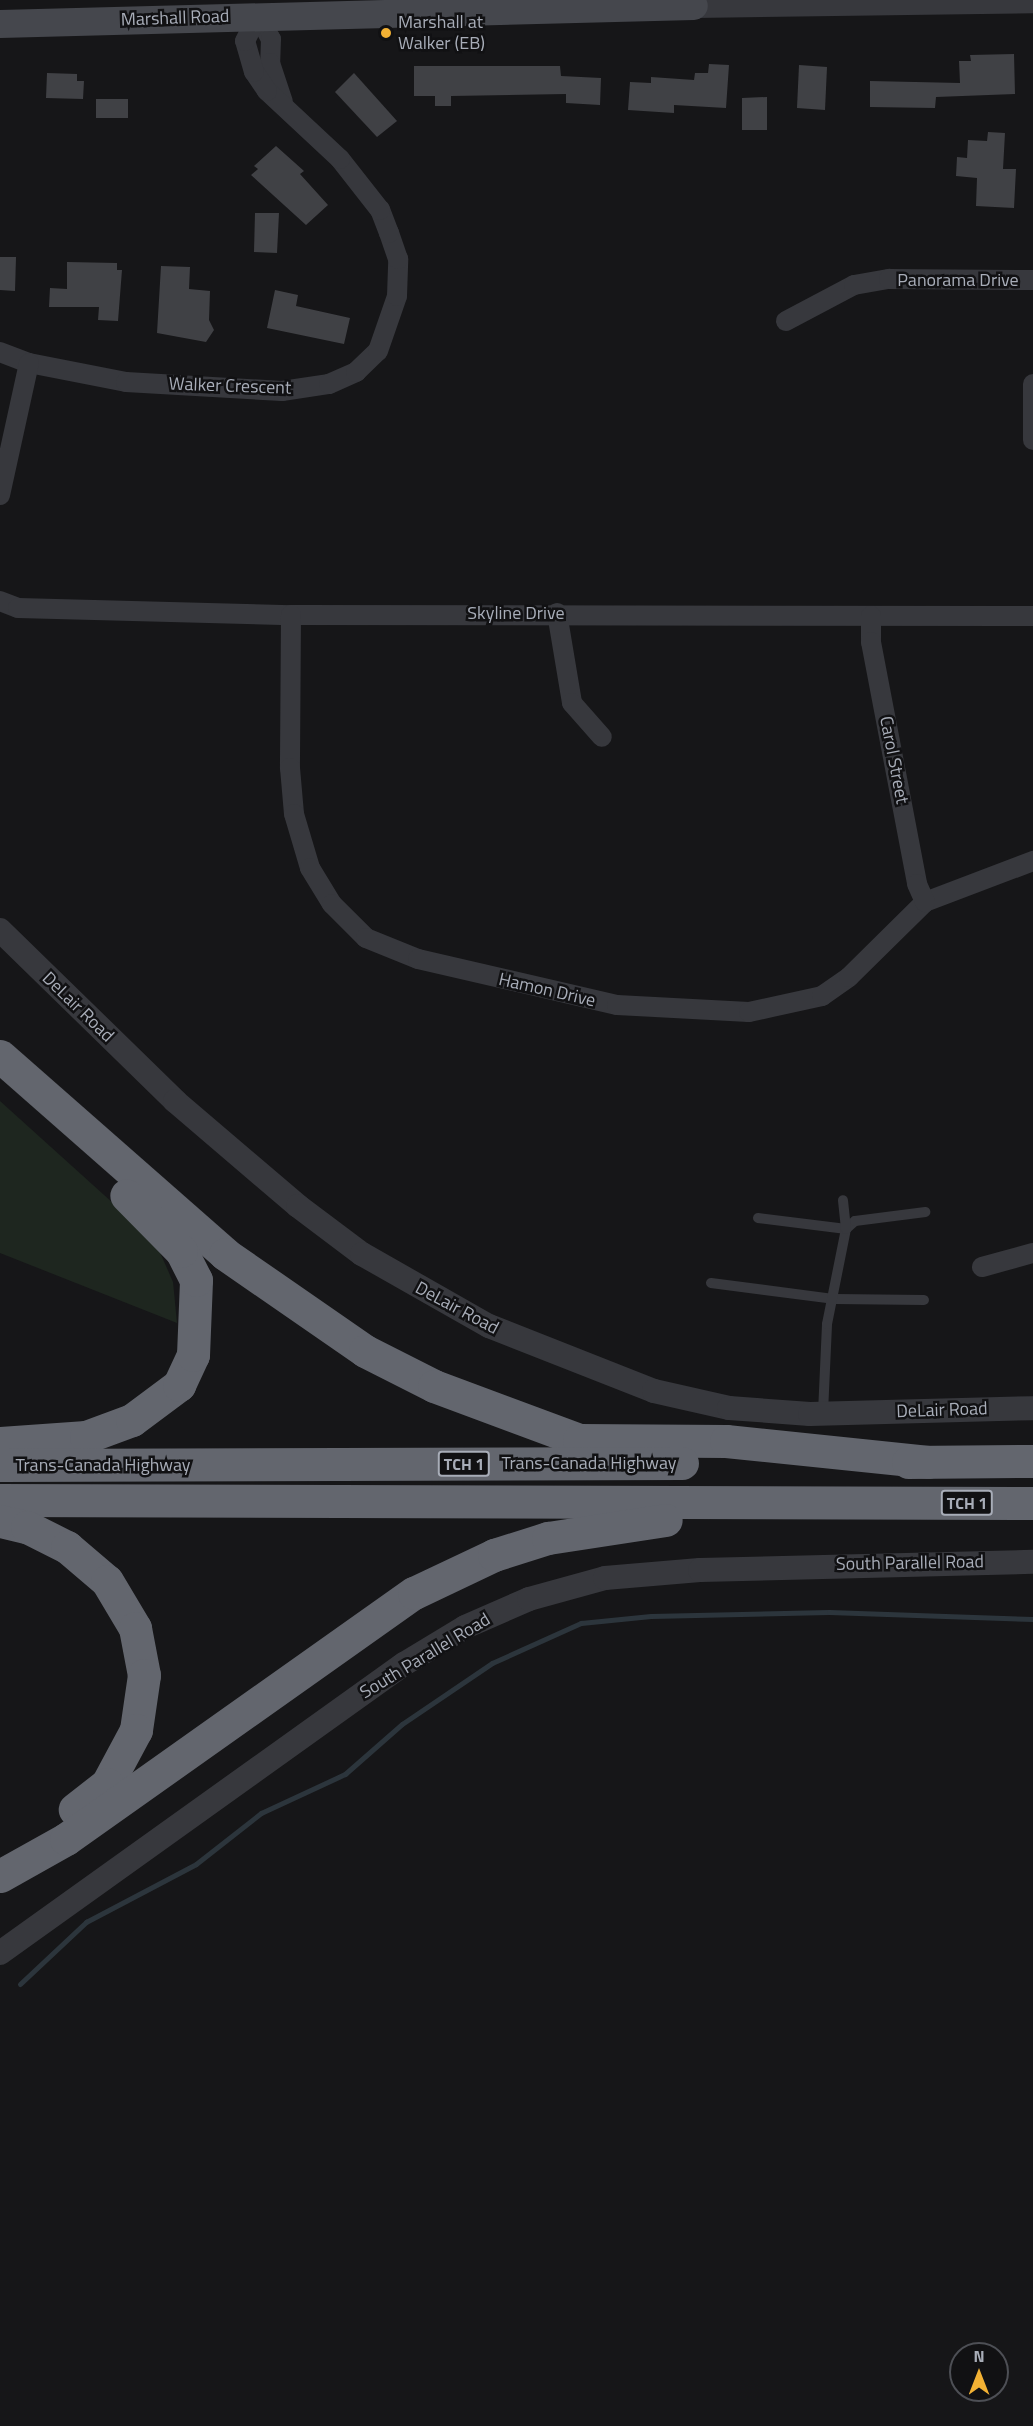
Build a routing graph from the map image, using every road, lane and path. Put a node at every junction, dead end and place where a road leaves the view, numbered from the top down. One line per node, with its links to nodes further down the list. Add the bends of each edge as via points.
1 (985, 1): 2 (street, Marshall Road); 3 (street, Marshall Road)
2 (1033, 1)
3 (694, 3): 4 (main road, Marshall Road)
4 (584, 4): 5 (main road, Marshall Road)
5 (269, 10): 6 (main road, Marshall Road); 10 (street, Walker Crescent, via 270,63 284,105 340,159 380,210 390,233 398,259 397,296 378,351 356,372 329,384 282,391 126,382)
6 (0, 24)
7 (1033, 280): 8 (street, Panorama Drive, via 926,277 865,283 820,299)
8 (786, 321)
9 (0, 352): 10 (street, Walker Crescent)
10 (29, 363): 13 (street)
11 (1033, 384): 12 (street)
12 (1033, 440)
13 (0, 495)
14 (0, 601): 16 (street, Skyline Drive, via 18,608)
15 (558, 613): 16 (street, Skyline Drive); 17 (street, Skyline Drive); 19 (street, via 572,703)
16 (291, 615): 21 (street, Hamon Drive, via 290,768 294,814 310,868 332,904 366,938 418,959 566,996 649,1007 749,1012 822,996 849,977)
17 (871, 616): 18 (street, Skyline Drive); 21 (street, Carol Street, via 873,653 917,884)
18 (1033, 616)
19 (602, 737)
20 (1033, 861): 21 (street, Hamon Drive)
21 (925, 902)
22 (0, 930): 35 (street, DeLair Road, via 175,1101 298,1206 416,1287 489,1326 654,1391 729,1408)
23 (0, 1056): 38 (highway, via 225,1254 365,1351 434,1386 579,1440 726,1441)
24 (0, 1082): 36 (highway, via 158,1225 196,1280 198,1307 193,1355 179,1385 132,1420 87,1437)
25 (843, 1200): 28 (lane)
26 (925, 1212): 28 (lane, via 855,1221)
27 (758, 1218): 28 (lane)
28 (846, 1229): 32 (lane)
29 (1033, 1252): 30 (street)
30 (982, 1267)
31 (711, 1282): 32 (lane)
32 (834, 1299): 33 (lane); 35 (lane, via 827,1324)
33 (924, 1300)
34 (1033, 1408): 35 (street, DeLair Road)
35 (823, 1413)
36 (0, 1443)
37 (1033, 1461): 38 (highway, Trans-Canada Highway / TCH 1)
38 (928, 1462): 39 (highway, Trans-Canada Highway / TCH 1)
39 (0, 1465)
40 (0, 1500): 41 (highway, Trans-Canada Highway / TCH 1)
41 (902, 1503): 42 (highway, Trans-Canada Highway / TCH 1); 46 (highway, via 671,1519 548,1538 494,1556 414,1593 66,1839)
42 (1033, 1503)
43 (0, 1521): 45 (highway, via 27,1527 67,1547 107,1581 135,1628 144,1676 136,1731 107,1784 57,1822)
44 (1033, 1562): 47 (street, South Parallel Road, via 700,1569 605,1578 529,1599 465,1627 404,1664)
45 (0, 1852)
46 (0, 1876)
47 (0, 1953)

